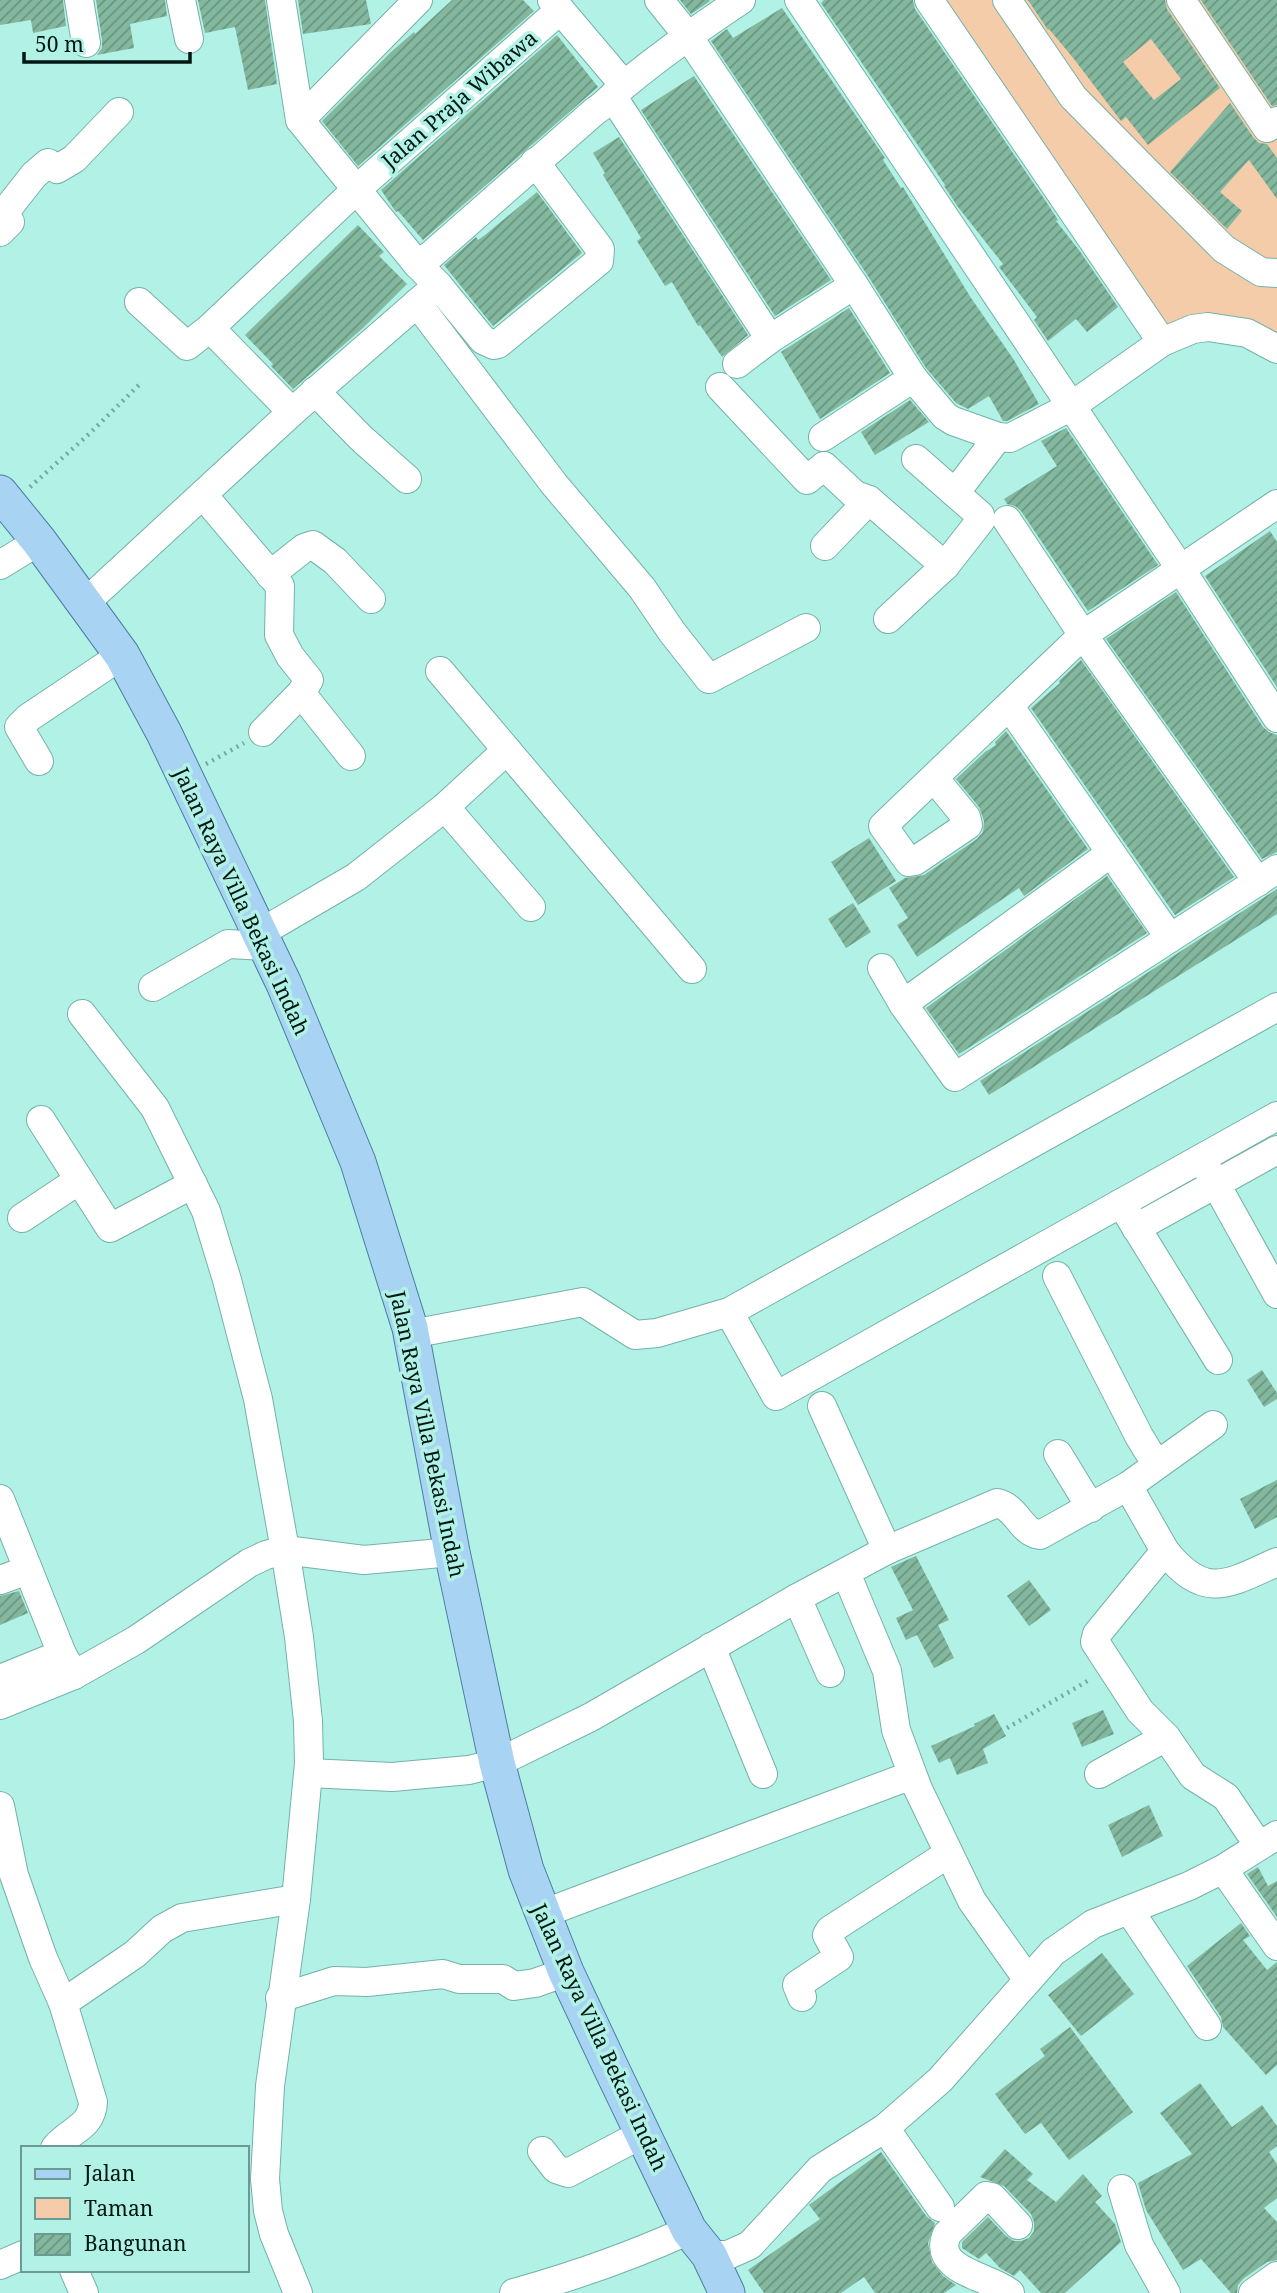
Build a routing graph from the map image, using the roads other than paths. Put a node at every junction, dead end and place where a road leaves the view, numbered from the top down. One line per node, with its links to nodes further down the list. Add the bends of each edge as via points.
1 (79, 0): 15 (street)
2 (181, 0): 14 (street)
3 (281, 0): 18 (street)
4 (418, 0): 12 (street)
5 (659, 0): 13 (street)
6 (741, 0): 13 (street)
7 (799, 0): 34 (street)
8 (929, 0): 30 (street)
9 (1007, 0): 24 (street, via 1073,97 1149,174 1224,249 1261,272)
10 (1181, 0): 19 (street, via 1267,128)
11 (556, 5): 16 (street); 21 (street, Jalan Praja Wibawa)
12 (392, 11): 18 (street)
13 (688, 36): 16 (street); 25 (street)
14 (189, 39)
15 (86, 43)
16 (618, 91): 20 (street); 29 (street)
17 (119, 112): 22 (street, via 74,159 57,169 48,163 33,175 1,217 10,222)
18 (300, 120): 21 (street)
19 (1277, 121)
20 (536, 162): 23 (street); 26 (street, via 597,245 599,261 494,345)
21 (357, 188): 23 (street); 28 (street, Jalan Praja Wibawa)
22 (0, 232)
23 (417, 264): 26 (street)
24 (1277, 273)
25 (854, 285): 29 (street); 32 (street)
26 (428, 294): 33 (street); 54 (street, via 545,474 642,588 709,679)
27 (139, 302): 28 (street, Jalan Praja Wibawa, via 187,346)
28 (210, 328): 35 (street)
29 (770, 339): 42 (street, via 728,376 807,480 824,466 855,495)
30 (1162, 342): 31 (street, via 1208,327 1247,333); 34 (street)
31 (1277, 349)
32 (913, 378): 36 (street); 37 (street, via 945,416)
33 (315, 391): 35 (street); 39 (street)
34 (1070, 407): 37 (street, via 1010,438); 49 (street)
35 (292, 412): 41 (street)
36 (823, 437)
37 (998, 438): 40 (street)
38 (916, 458): 40 (street)
39 (407, 479)
40 (955, 492): 48 (street, via 981,520)
41 (203, 495): 50 (street); 52 (street)
42 (869, 500): 46 (street); 48 (street)
43 (1272, 516): 49 (street)
44 (14, 518): 47 (street); 52 (main road, Jalan Raya Villa Bekasi Indah)
45 (1007, 520): 55 (street)
46 (825, 546)
47 (0, 565)
48 (945, 566): 53 (street)
49 (1180, 568): 55 (street); 60 (street)
50 (270, 575): 51 (street, via 313,545); 58 (street, via 280,586 282,645 309,680)
51 (371, 599)
52 (85, 603): 56 (main road, Jalan Raya Villa Bekasi Indah)
53 (888, 619)
54 (806, 628)
55 (1083, 635): 59 (street); 68 (street)
56 (122, 655): 64 (street, via 19,727); 71 (main road, Jalan Raya Villa Bekasi Indah)
57 (440, 671): 62 (street)
58 (301, 693): 61 (street); 63 (street)
59 (1010, 707): 65 (street); 67 (street)
60 (1277, 718)
61 (263, 732)
62 (508, 750): 66 (street); 73 (street)
63 (351, 756)
64 (39, 761)
65 (934, 778)
66 (445, 807): 69 (street); 71 (street, via 356,877)
67 (1111, 853): 70 (street); 75 (street)
68 (1267, 876): 70 (street)
69 (531, 907)
70 (1170, 938): 75 (street, via 955,1077)
71 (263, 939): 74 (street, via 228,944); 91 (main road, Jalan Raya Villa Bekasi Indah, via 358,1163)
72 (882, 968): 75 (street)
73 (692, 969)
74 (153, 987)
75 (903, 1004)
76 (1277, 1007): 90 (street)
77 (82, 1014): 83 (street, via 155,1108)
78 (1277, 1116): 81 (street)
79 (41, 1120): 82 (street)
80 (1277, 1150): 84 (street)
81 (1202, 1158): 84 (street); 85 (street)
82 (79, 1180): 83 (street, via 110,1228); 86 (street)
83 (193, 1184): 100 (street, via 227,1280 258,1399)
84 (1216, 1184): 87 (street); 89 (street)
85 (1121, 1203): 87 (street); 90 (street, via 776,1395)
86 (22, 1218)
87 (1136, 1228): 92 (street)
88 (1057, 1276): 96 (street)
89 (1277, 1294)
90 (729, 1312): 91 (street, via 635,1335 583,1302)
91 (411, 1334): 103 (main road, Jalan Raya Villa Bekasi Indah)
92 (1218, 1360)
93 (822, 1406): 101 (street)
94 (1213, 1425): 96 (street)
95 (1058, 1454): 99 (street)
96 (1156, 1464): 97 (street)
97 (1128, 1486): 99 (street); 102 (street)
98 (0, 1499): 105 (street)
99 (1091, 1508): 101 (street, via 1040,1535 1027,1531 1009,1508 997,1503)
100 (285, 1550): 103 (street, via 364,1560); 110 (street, via 249,1563 162,1624); 116 (street, via 306,1697)
101 (887, 1550): 106 (street)
102 (1165, 1551): 104 (street, via 1186,1573 1213,1585 1232,1583); 114 (street, via 1095,1642 1140,1711)
103 (452, 1552): 115 (main road, Jalan Raya Villa Bekasi Indah)
104 (1277, 1562)
105 (28, 1570): 107 (street); 110 (street)
106 (846, 1573): 108 (street); 119 (street, via 887,1671 896,1730)
107 (0, 1580)
108 (797, 1598): 109 (street); 111 (street)
109 (711, 1647): 115 (street, via 591,1717); 117 (street)
110 (68, 1664): 112 (street); 113 (street)
111 (830, 1673)
112 (0, 1679)
113 (0, 1705)
114 (1166, 1737): 118 (street); 121 (street, via 1193,1776 1226,1797)
115 (497, 1763): 116 (street, via 392,1777); 126 (main road, Jalan Raya Villa Bekasi Indah)
116 (309, 1773): 124 (street)
117 (763, 1774)
118 (1099, 1774)
119 (912, 1775): 122 (street); 126 (street)
120 (0, 1807): 132 (street, via 14,1875)
121 (1268, 1840): 123 (street)
122 (948, 1854): 129 (street, via 972,1901); 130 (street, via 830,1930 827,1935 838,1960 797,1985)
123 (1223, 1869): 125 (street); 127 (street)
124 (296, 1899): 131 (street); 132 (street, via 182,1918)
125 (1129, 1910): 129 (street, via 1093,1924 1069,1940); 133 (street)
126 (542, 1913): 128 (main road, Jalan Raya Villa Bekasi Indah)
127 (1277, 1946)
128 (566, 1972): 131 (street, via 514,1986 503,1979 459,1979 443,1974 334,1981); 135 (main road, Jalan Raya Villa Bekasi Indah)
129 (1028, 1980): 134 (street, via 940,2080)
130 (802, 1997)
131 (280, 1998): 147 (street, via 265,2179 274,2234)
132 (63, 2003): 136 (street, via 93,2110 85,2124)
133 (1207, 2026)
134 (885, 2128): 139 (street); 141 (street, via 820,2169 750,2245 729,2255)
135 (644, 2133): 137 (street, via 568,2173 556,2169); 141 (main road, Jalan Raya Villa Bekasi Indah)
136 (58, 2146)
137 (542, 2151)
138 (1122, 2189): 151 (street, via 1139,2245)
139 (940, 2207)
140 (1018, 2225): 150 (street, via 986,2196 944,2242 956,2268)
141 (699, 2242): 148 (street); 149 (main road, Jalan Raya Villa Bekasi Indah)
142 (21, 2256): 143 (street)
143 (0, 2265)
144 (75, 2272): 146 (street)
145 (1277, 2276): 152 (street)
146 (84, 2293)
147 (298, 2293)
148 (514, 2293)
149 (727, 2293)
150 (1010, 2293)
151 (1166, 2293)
152 (1253, 2293)

